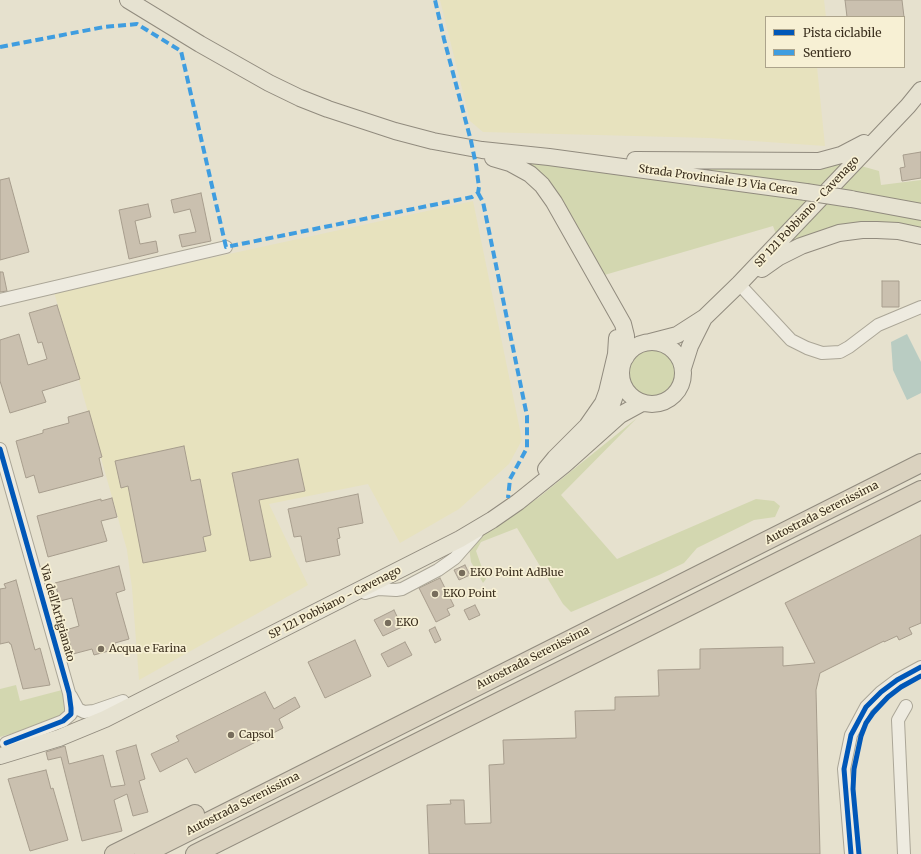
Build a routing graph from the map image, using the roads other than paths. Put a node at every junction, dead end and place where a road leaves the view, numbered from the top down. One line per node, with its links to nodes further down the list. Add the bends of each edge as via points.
1 (128, 0): 5 (main road, via 242,69 281,89 328,109)
2 (921, 90): 4 (main road, SP 121 Pobbiano - Cavenago)
3 (921, 95): 4 (main road, SP 121 Pobbiano - Cavenago)
4 (908, 106): 6 (main road, SP 121 Pobbiano - Cavenago)
5 (406, 134): 7 (main road, via 482,150); 11 (main road, via 433,148 505,161 530,174 554,202)
6 (877, 137): 7 (main road, via 841,156 819,161 613,159); 12 (main road, SP 121 Pobbiano - Cavenago)
7 (513, 153): 8 (main road, Strada Provinciale 13 Via Cerca, bridge, via 851,198)
8 (921, 212)
9 (921, 236): 12 (main road, via 877,230 839,233 794,249)
10 (226, 247): 13 (street)
11 (597, 278): 17 (main road, via 624,327); 23 (main road, via 615,323 617,335 616,354 607,392 587,426)
12 (739, 284): 14 (street, via 791,340 822,353 840,352 878,325); 15 (main road, SP 121 Pobbiano - Cavenago)
13 (0, 300)
14 (921, 307)
15 (705, 317): 16 (main road, SP 121 Pobbiano - Cavenago, via 677,335); 18 (main road, SP 121 Pobbiano - Cavenago, via 690,346)
16 (650, 342): 17 (main road, SP 121 Pobbiano - Cavenago, via 635,347); 18 (main road, via 670,347 678,355)
17 (626, 357): 19 (main road, SP 121 Pobbiano - Cavenago)
18 (683, 368): 20 (main road, SP 121 Pobbiano - Cavenago, via 682,382 673,396 658,404)
19 (621, 378): 20 (main road, via 629,394); 23 (main road, SP 121 Pobbiano - Cavenago, via 612,404 601,419)
20 (642, 402): 31 (main road, SP 121 Pobbiano - Cavenago, via 620,415 518,502 455,542 92,726 58,738)
21 (0, 449): 28 (street, Via dell'Artigianato)
22 (921, 463): 32 (highway, Autostrada Serenissima)
23 (546, 469): 29 (main road, SP 121 Pobbiano - Cavenago, via 500,505 458,531)
24 (921, 490): 26 (highway, Autostrada Serenissima)
25 (921, 502): 26 (highway, via 810,556)
26 (776, 562): 35 (highway, Autostrada Serenissima)
27 (921, 667): 36 (street, via 881,692 866,707 851,734 844,769)
28 (69, 693): 29 (street, Via dell'Artigianato, via 76,706 84,712); 31 (street, Via dell'Artigianato, via 71,714 65,720)
29 (123, 701): 31 (main road, SP 121 Pobbiano - Cavenago, via 73,724)
30 (906, 706): 37 (street, via 898,720)
31 (2, 748)
32 (310, 770): 33 (highway, via 249,788); 34 (highway, Autostrada Serenissima)
33 (114, 854)
34 (144, 854)
35 (195, 854)
36 (851, 854)
37 (904, 854)

